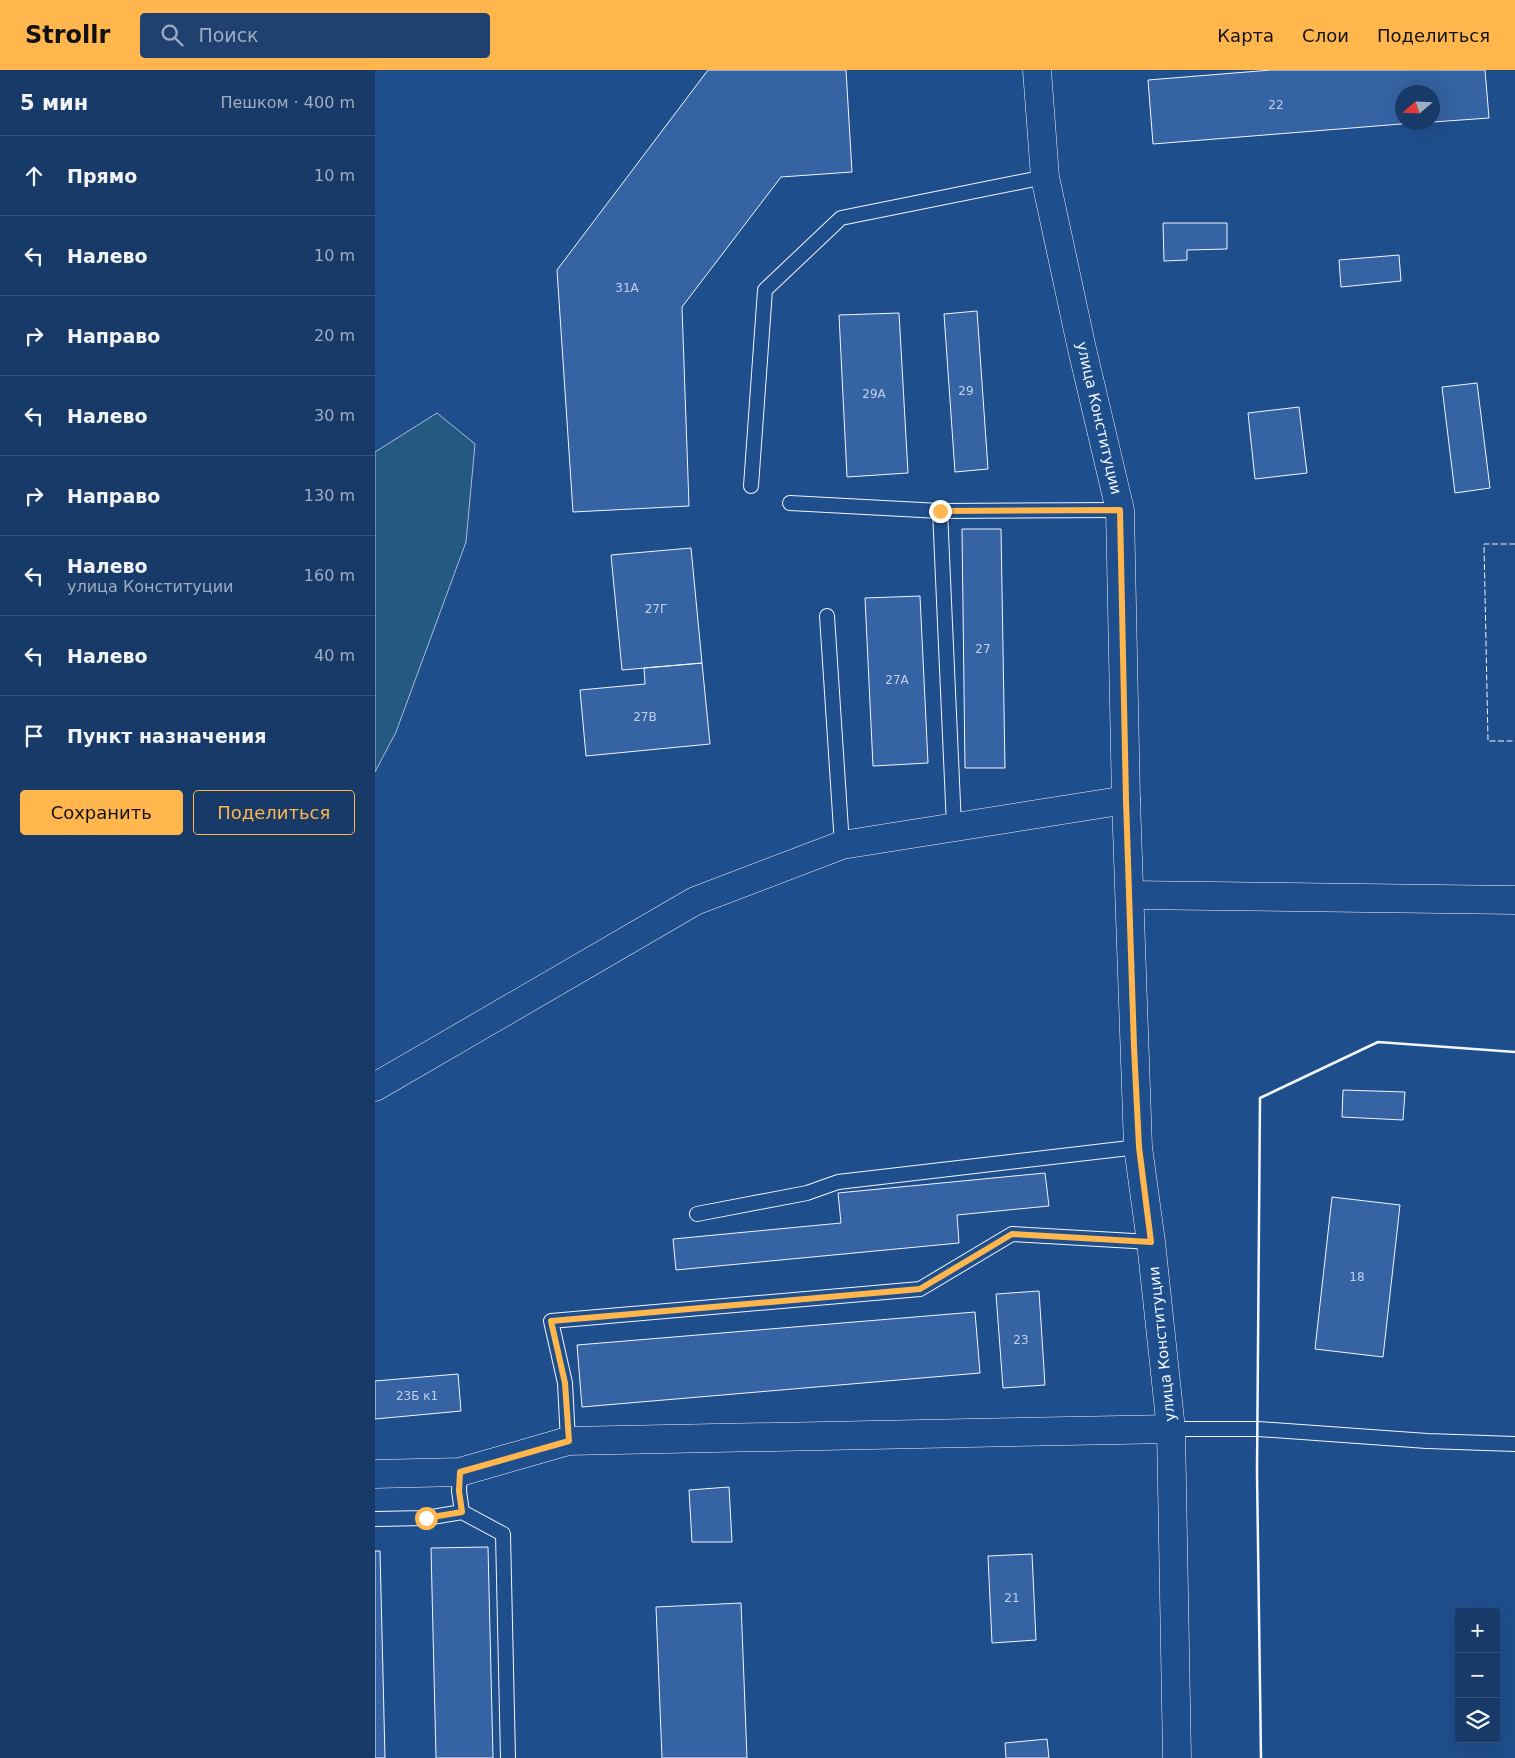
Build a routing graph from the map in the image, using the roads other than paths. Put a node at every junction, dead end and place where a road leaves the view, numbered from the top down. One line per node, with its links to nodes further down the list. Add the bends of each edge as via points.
1 (1037, 70): 2 (street, улица Конституции)
2 (1045, 177): 3 (lane, via 841,218 765,290); 5 (street, улица Конституции)
3 (751, 486)
4 (790, 503): 6 (lane)
5 (1120, 510): 6 (lane); 8 (street, улица Конституции)
6 (940, 511): 9 (lane)
7 (827, 616): 10 (lane)
8 (1126, 800): 9 (street); 11 (street, улица Конституции)
9 (955, 826): 10 (street)
10 (842, 845): 13 (street, via 695,901)
11 (1130, 895): 12 (street); 14 (street, улица Конституции)
12 (1515, 900)
13 (375, 1086)
14 (1139, 1147): 15 (lane, via 838,1182 807,1192); 16 (street, улица Конституции)
15 (697, 1214)
16 (1151, 1242): 17 (street, улица Конституции); 18 (lane, via 1012,1234 920,1289 551,1321 565,1383)
17 (1171, 1429): 18 (street); 19 (lane, via 1258,1428); 25 (street, улица Конституции)
18 (569, 1441): 20 (street)
19 (1515, 1444)
20 (460, 1472): 21 (street); 22 (lane)
21 (375, 1474)
22 (462, 1512): 23 (lane, via 426,1518); 24 (lane, via 503,1534)
23 (375, 1519)
24 (508, 1758)
25 (1177, 1758)

